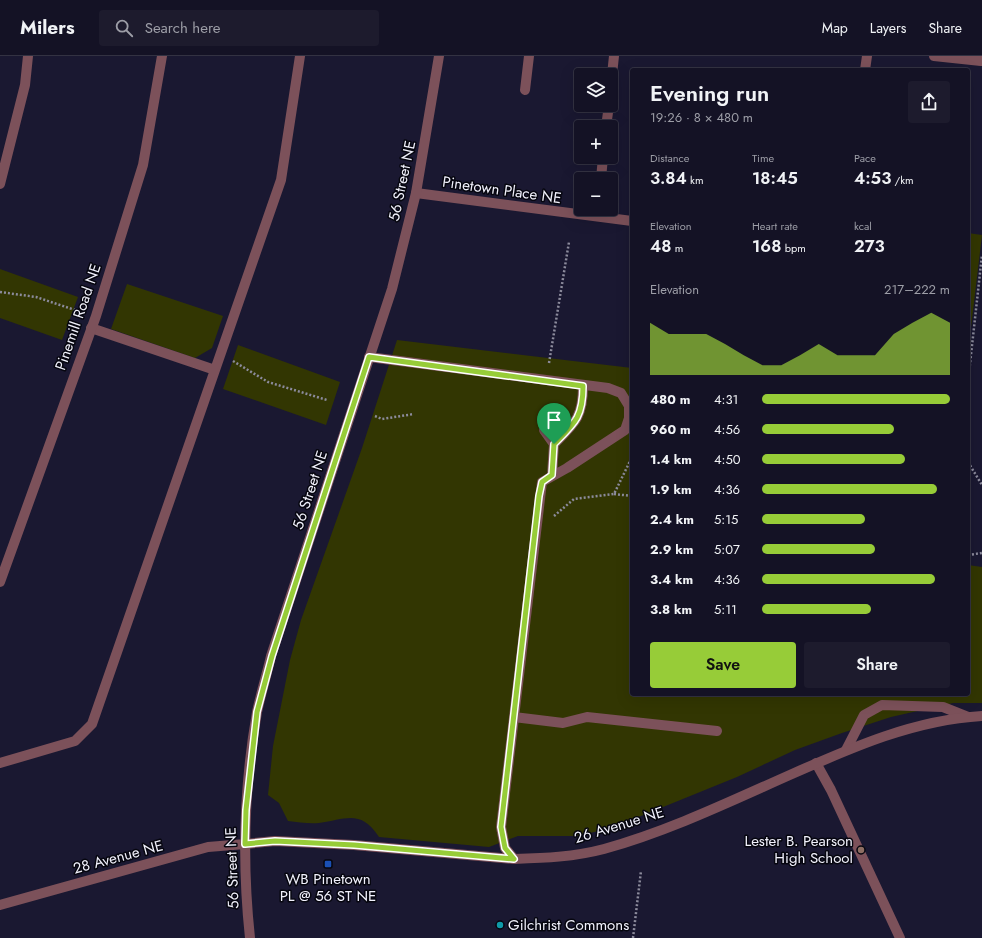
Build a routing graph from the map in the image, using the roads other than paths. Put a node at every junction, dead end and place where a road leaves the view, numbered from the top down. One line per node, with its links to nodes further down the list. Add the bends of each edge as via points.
1 (28, 56): 13 (street, via 25,85)
2 (162, 56): 18 (street, Pinemill Road NE, via 143,165)
3 (300, 56): 20 (street, via 281,180)
4 (439, 56): 14 (street, 56 Street NE)
5 (529, 56): 12 (street)
6 (614, 56): 10 (street)
7 (867, 56): 11 (street)
8 (934, 56): 9 (street)
9 (981, 61)
10 (613, 68)
11 (865, 68)
12 (525, 90)
13 (0, 184)
14 (416, 193): 15 (street, Pinetown Place NE); 19 (street, 56 Street NE, via 392,289)
15 (574, 210)
16 (610, 216): 17 (street, Pinetown Place NE)
17 (630, 221)
18 (91, 328): 20 (street); 25 (street, Pinemill Road NE)
19 (369, 357): 21 (street); 33 (street, 56 Street NE, via 270,663 257,712 246,810)
20 (215, 370): 31 (street, via 92,724 75,741)
21 (583, 386): 23 (street, via 583,404 574,424); 24 (street, via 608,388 621,393 629,406 625,430)
22 (544, 430): 23 (street)
23 (554, 444): 24 (street)
24 (552, 475): 27 (street, via 542,482 539,496)
25 (0, 582)
26 (982, 716): 28 (street, 26 Avenue NE)
27 (514, 717): 29 (street, via 563,723 587,717); 34 (street, via 501,827 505,848)
28 (968, 717): 30 (street, 26 Avenue NE, via 907,728); 30 (street, via 943,707 882,705 864,715)
29 (717, 731)
30 (846, 750): 32 (street, 26 Avenue NE)
31 (0, 763)
32 (816, 763): 34 (street, 26 Avenue NE, via 718,807 625,842 576,855); 37 (street, via 832,790)
33 (245, 844): 34 (street, 26 Avenue NE, via 275,841 354,845); 35 (street, 28 Avenue NE, via 208,847); 36 (street, 56 Street NE)
34 (514, 859)
35 (0, 905)
36 (250, 938)
37 (900, 938)

